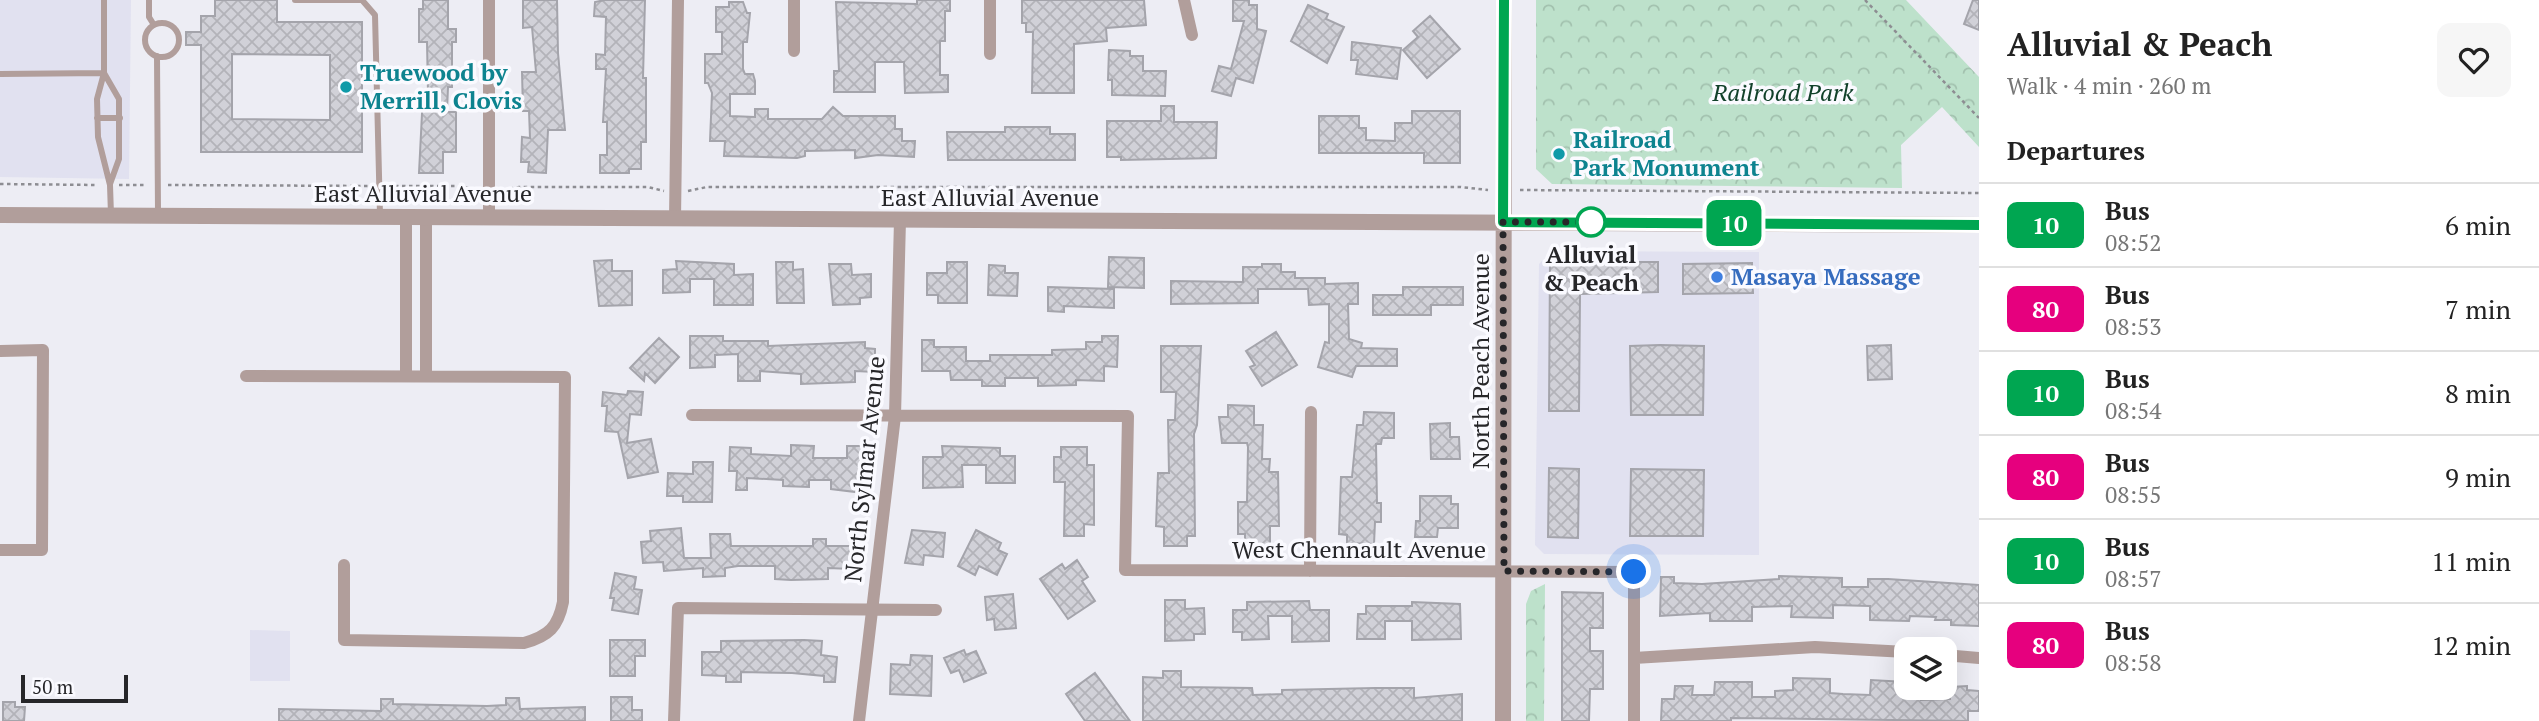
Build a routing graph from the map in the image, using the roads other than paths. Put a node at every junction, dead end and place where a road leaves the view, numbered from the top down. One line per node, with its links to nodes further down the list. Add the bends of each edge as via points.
1 (104, 0): 16 (lane)
2 (149, 0): 11 (lane)
3 (295, 0): 4 (lane)
4 (362, 0): 24 (lane, via 377,25)
5 (489, 0): 27 (street)
6 (678, 0): 28 (street)
7 (794, 0): 13 (street)
8 (989, 0): 14 (street)
9 (1184, 0): 12 (street)
10 (1504, 0): 30 (street, North Peach Avenue)
11 (154, 25): 15 (lane, via 145,39 148,50); 15 (lane, via 170,25 179,38 173,53)
12 (1192, 35)
13 (794, 51)
14 (990, 54)
15 (158, 56): 23 (lane)
16 (104, 73): 17 (lane); 18 (lane); 19 (lane, via 120,99)
17 (0, 74)
18 (97, 118): 19 (lane); 20 (lane)
19 (120, 118): 20 (lane, via 119,159)
20 (110, 185): 22 (lane)
21 (0, 215): 22 (street, East Alluvial Avenue)
22 (111, 215): 23 (street, East Alluvial Avenue)
23 (158, 215): 24 (street, East Alluvial Avenue)
24 (380, 217): 25 (street, East Alluvial Avenue)
25 (406, 217): 26 (street, East Alluvial Avenue); 34 (street)
26 (426, 217): 27 (street, East Alluvial Avenue); 35 (street)
27 (488, 217): 28 (street, East Alluvial Avenue)
28 (675, 219): 29 (street, East Alluvial Avenue)
29 (900, 220): 30 (street, East Alluvial Avenue); 38 (street, North Sylmar Avenue)
30 (1503, 222): 31 (street, East Alluvial Avenue); 42 (street, North Peach Avenue)
31 (1979, 225)
32 (0, 351): 39 (street, via 43,351 42,550)
33 (246, 376): 34 (street)
34 (406, 376): 35 (street)
35 (426, 376): 40 (street, via 565,377 558,623 544,638 524,643 344,640)
36 (1311, 412): 41 (street)
37 (692, 415): 38 (street)
38 (895, 416): 41 (street, West Chennault Avenue, via 1128,416 1125,570); 43 (street, North Sylmar Avenue)
39 (0, 550)
40 (344, 565)
41 (1310, 571): 42 (street, West Chennault Avenue)
42 (1504, 571): 47 (street, West Chennault Avenue, via 1634,572); 51 (street, North Peach Avenue)
43 (872, 609): 44 (street); 49 (street, via 678,608); 50 (street, North Sylmar Avenue)
44 (936, 610)
45 (1894, 651): 47 (street, via 1815,647)
46 (1957, 656): 48 (street)
47 (1634, 658): 52 (street)
48 (1979, 658)
49 (674, 721)
50 (859, 721)
51 (1503, 721)
52 (1634, 721)

